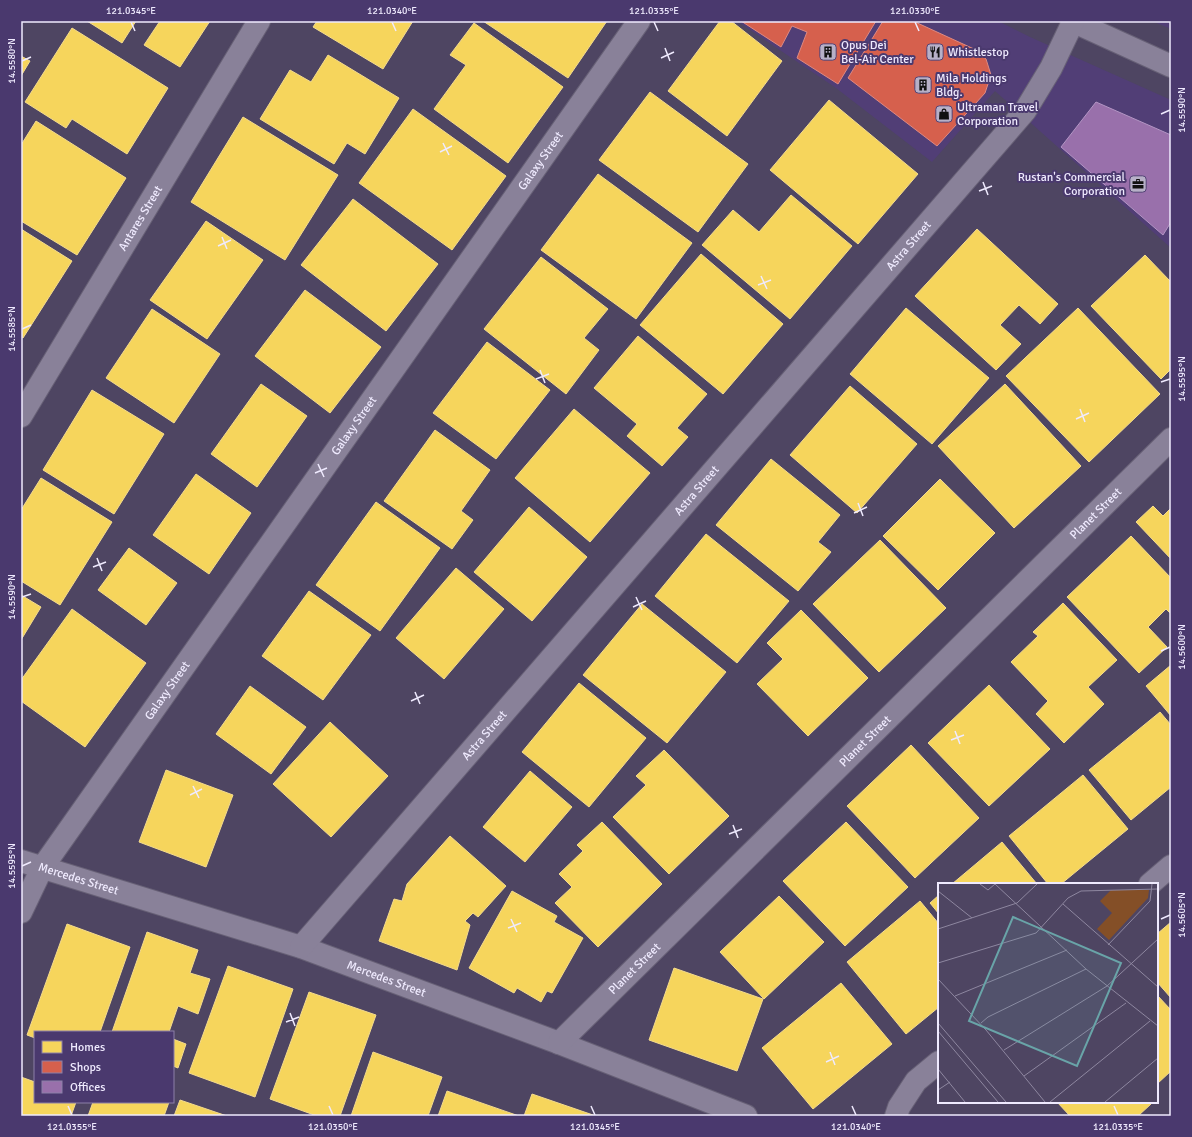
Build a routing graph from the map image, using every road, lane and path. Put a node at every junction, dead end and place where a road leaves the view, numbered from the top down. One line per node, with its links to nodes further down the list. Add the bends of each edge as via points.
1 (260, 21): 5 (street, Antares Street)
2 (639, 21): 9 (street, Galaxy Street)
3 (1073, 21): 4 (street); 12 (street, Astra Street, via 1051,68 1025,112)
4 (1171, 66)
5 (21, 416)
6 (1171, 439): 13 (street, Planet Street)
7 (21, 861): 9 (street, Mercedes Street)
8 (1171, 866): 10 (street)
9 (42, 868): 11 (street, Galaxy Street); 12 (street, Mercedes Street)
10 (1151, 883)
11 (21, 912)
12 (301, 947): 13 (street, Mercedes Street)
13 (558, 1044): 15 (street, Mercedes Street)
14 (938, 1063): 16 (street, via 916,1081)
15 (746, 1116)
16 (896, 1116)

